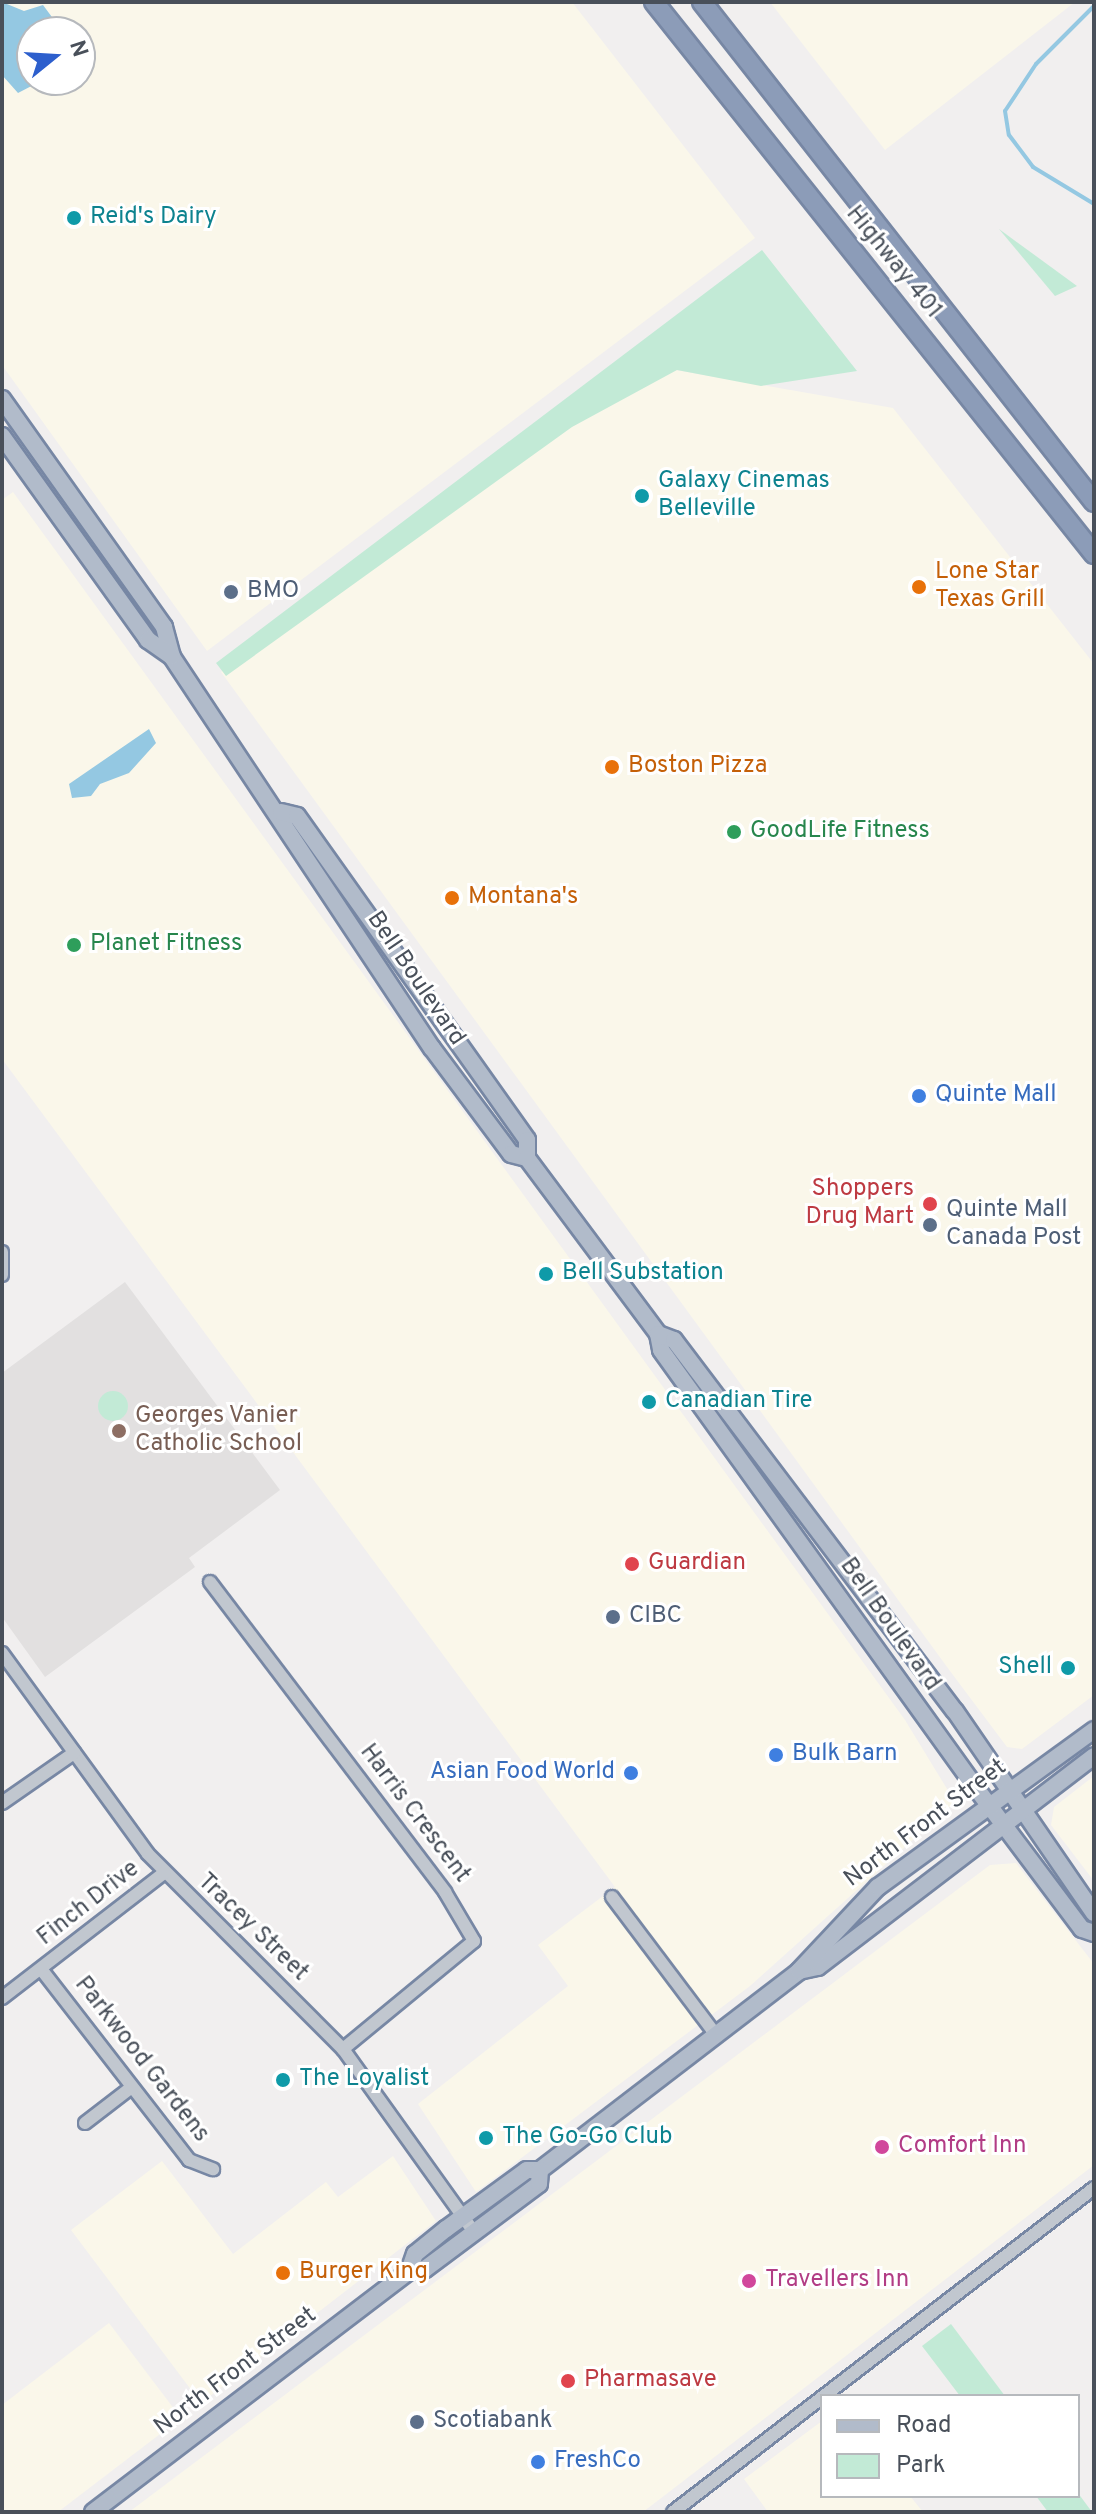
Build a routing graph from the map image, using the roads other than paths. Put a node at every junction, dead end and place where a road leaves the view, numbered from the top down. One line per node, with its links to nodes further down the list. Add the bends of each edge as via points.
1 (654, 2): 6 (highway, Highway 401)
2 (702, 2): 5 (highway, Highway 401)
3 (2, 399): 7 (main road, Bell Boulevard, via 164,627)
4 (2, 436): 7 (main road, Bell Boulevard, via 148,640)
5 (1094, 502)
6 (1094, 554)
7 (172, 657): 8 (main road, Bell Boulevard)
8 (281, 812): 9 (main road, Bell Boulevard, via 282,829 449,1073 511,1154); 9 (main road, Bell Boulevard, via 297,816 527,1140)
9 (527, 1158): 12 (main road, Bell Boulevard)
10 (2, 1252): 11 (street)
11 (2, 1275)
12 (658, 1334): 18 (main road, Bell Boulevard, via 674,1340); 20 (main road, Bell Boulevard, via 661,1350)
13 (210, 1582): 31 (street, Harris Crescent, via 445,1892 474,1941)
14 (2, 1653): 16 (street, Tracey Street)
15 (1094, 1730): 18 (main road, North Front Street)
16 (74, 1753): 19 (street); 23 (street, Tracey Street)
17 (1094, 1756): 21 (main road, North Front Street)
18 (1010, 1789): 20 (main road, North Front Street); 21 (main road, Bell Boulevard)
19 (2, 1803)
20 (988, 1804): 22 (main road, Bell Boulevard); 28 (main road, North Front Street, via 864,1899)
21 (1023, 1810): 22 (main road, North Front Street); 25 (main road, Bell Boulevard)
22 (1004, 1825): 26 (main road, Bell Boulevard, via 1082,1929); 28 (main road, North Front Street, via 818,1967)
23 (164, 1873): 27 (street, Finch Drive); 31 (street, Tracey Street)
24 (612, 1897): 30 (street)
25 (1094, 1913)
26 (1094, 1933)
27 (41, 1969): 29 (street, Finch Drive); 32 (street, Parkwood Gardens)
28 (799, 1971): 30 (main road, North Front Street)
29 (2, 1998)
30 (716, 2035): 35 (main road, North Front Street)
31 (343, 2049): 37 (street, Tracey Street)
32 (132, 2087): 33 (street); 34 (street, Parkwood Gardens, via 189,2160)
33 (85, 2123)
34 (213, 2169)
35 (540, 2170): 37 (main road, North Front Street, via 527,2170); 38 (main road, North Front Street, via 539,2184)
36 (1094, 2188): 40 (street)
37 (463, 2217): 38 (street, Tracey Street); 39 (main road, North Front Street, via 415,2254)
38 (474, 2232): 39 (main road, North Front Street, via 425,2269)
39 (409, 2271): 42 (main road, North Front Street)
40 (826, 2394)
41 (820, 2399): 43 (street)
42 (93, 2512)
43 (673, 2512)

